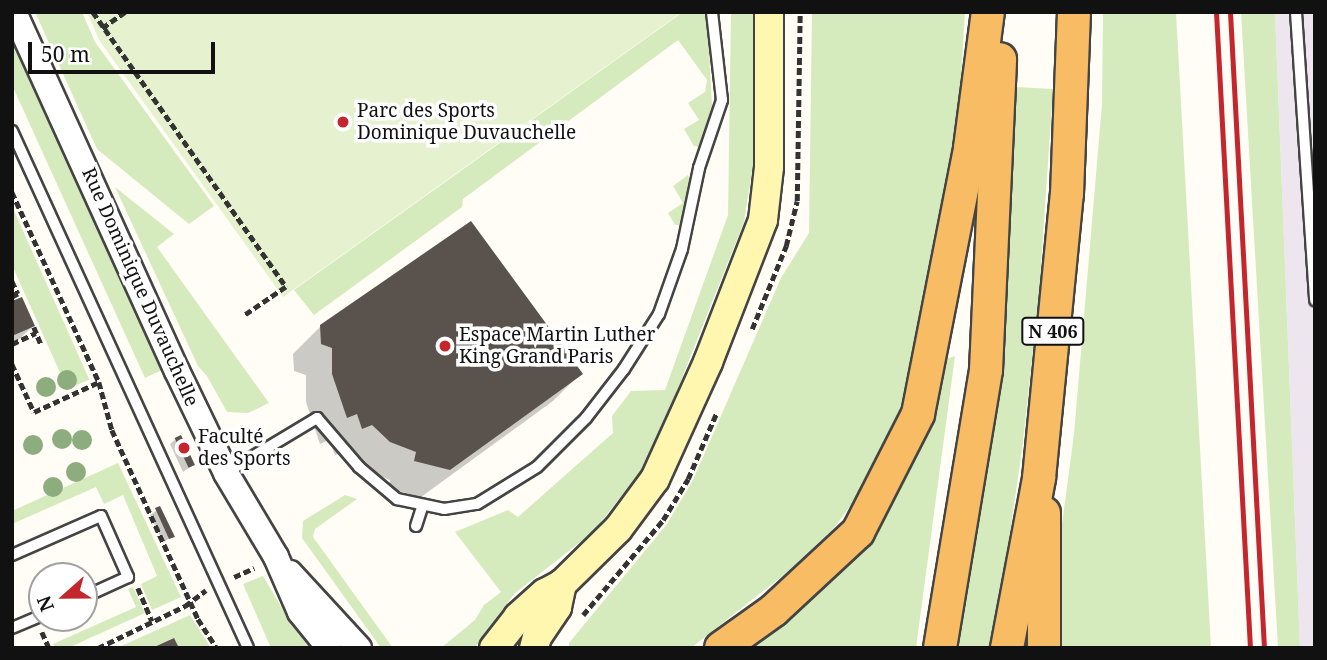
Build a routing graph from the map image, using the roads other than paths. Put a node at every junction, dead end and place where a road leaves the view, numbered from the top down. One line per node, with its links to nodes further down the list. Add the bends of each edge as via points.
1 (14, 12): 10 (street, Rue Dominique Duvauchelle)
2 (712, 12): 12 (lane, via 722,100 699,168 682,249 659,314 586,418 537,467 477,504 444,509)
3 (769, 12): 16 (main road, via 769,167 763,220 708,362 655,479 618,529)
4 (988, 12): 23 (highway, via 970,148 918,414 858,532 774,610)
5 (1002, 12): 24 (highway, via 986,370)
6 (1074, 12): 11 (highway, N 406, via 1067,194)
7 (1296, 12): 9 (lane)
8 (12, 131): 18 (lane)
9 (1315, 300)
10 (226, 473): 12 (lane, via 317,418 359,467 397,499); 15 (street, Rue Dominique Duvauchelle)
11 (1039, 478): 25 (highway, N 406); 26 (highway, via 1046,526)
12 (423, 505): 13 (lane)
13 (416, 526)
14 (12, 555): 17 (lane, via 101,516 128,577)
15 (265, 563): 19 (street, Rue Dominique Duvauchelle); 20 (street, Rue Dominique Duvauchelle)
16 (562, 584): 21 (main road, via 518,617); 22 (main road, via 557,607)
17 (98, 591)
18 (248, 648)
19 (329, 648)
20 (359, 648)
21 (494, 648)
22 (534, 648)
23 (721, 648)
24 (940, 648)
25 (1007, 648)
26 (1044, 648)

